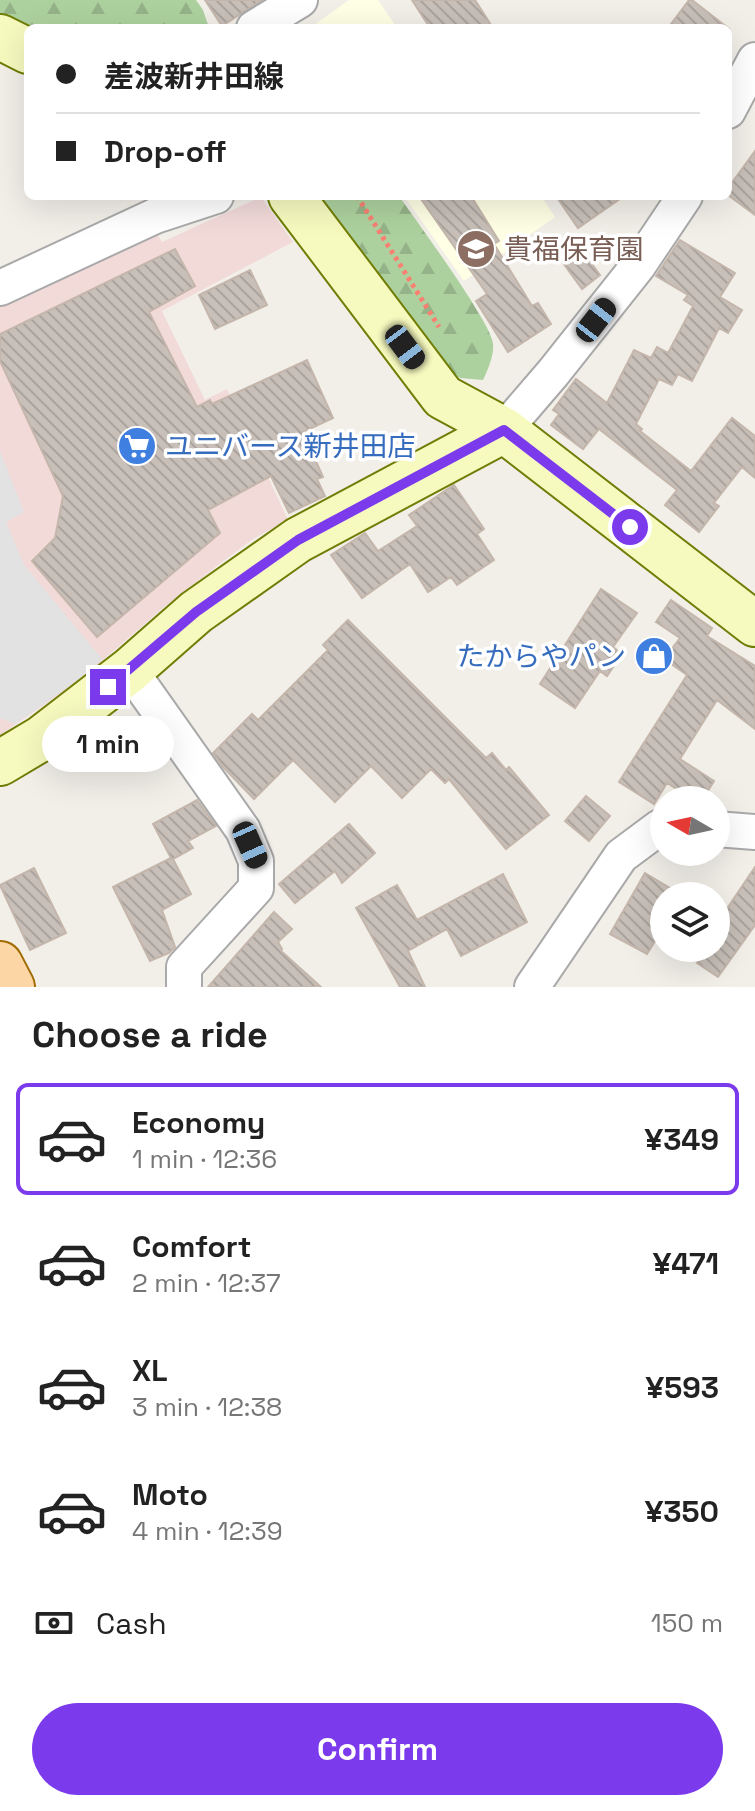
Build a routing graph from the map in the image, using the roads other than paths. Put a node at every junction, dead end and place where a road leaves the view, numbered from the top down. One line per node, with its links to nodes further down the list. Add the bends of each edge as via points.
1 (300, 0): 2 (street)
2 (261, 24)
3 (0, 37): 4 (main road)
4 (24, 49)
5 (755, 60): 6 (street)
6 (732, 103)
7 (204, 200): 10 (street, via 155,216)
8 (294, 200): 11 (main road, via 443,397)
9 (682, 200): 11 (street, via 638,266)
10 (0, 288)
11 (504, 430): 12 (main road); 13 (main road, via 298,540 196,612)
12 (755, 624)
13 (130, 670): 14 (main road, via 42,738); 20 (street, via 243,830 256,861 256,888 184,967)
14 (0, 763)
15 (730, 830): 16 (street)
16 (755, 832)
17 (650, 834): 21 (street, via 621,856)
18 (0, 964): 19 (main road)
19 (12, 987)
20 (184, 987)
21 (532, 987)

